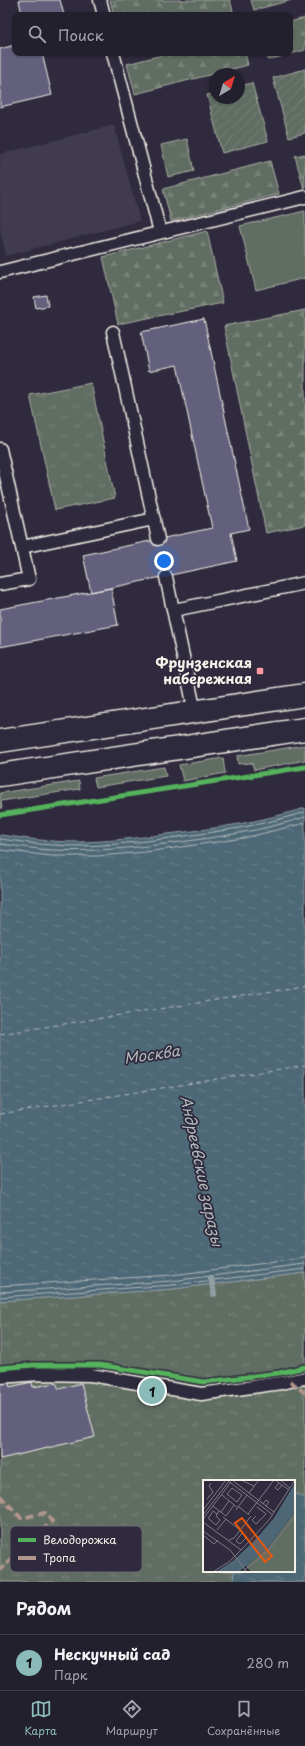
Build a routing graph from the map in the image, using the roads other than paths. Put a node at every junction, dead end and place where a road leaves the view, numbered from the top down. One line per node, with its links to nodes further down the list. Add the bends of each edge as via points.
1 (100, 0): 2 (lane)
2 (103, 12)
3 (114, 56): 5 (lane)
4 (305, 197): 5 (lane)
5 (160, 232): 6 (lane)
6 (0, 272)
7 (113, 332): 9 (lane)
8 (0, 449): 11 (lane)
9 (154, 519): 10 (lane); 11 (lane)
10 (158, 539)
11 (22, 547): 14 (lane, via 29,579)
12 (166, 576): 15 (lane)
13 (305, 583): 15 (lane)
14 (0, 584)
15 (174, 610): 17 (lane)
16 (305, 695): 17 (main road)
17 (195, 712): 19 (main road)
18 (305, 729): 20 (main road)
19 (0, 741)
20 (0, 775)
21 (0, 1377): 22 (lane, via 40,1374 91,1375 201,1394 281,1384)
22 (305, 1378)

